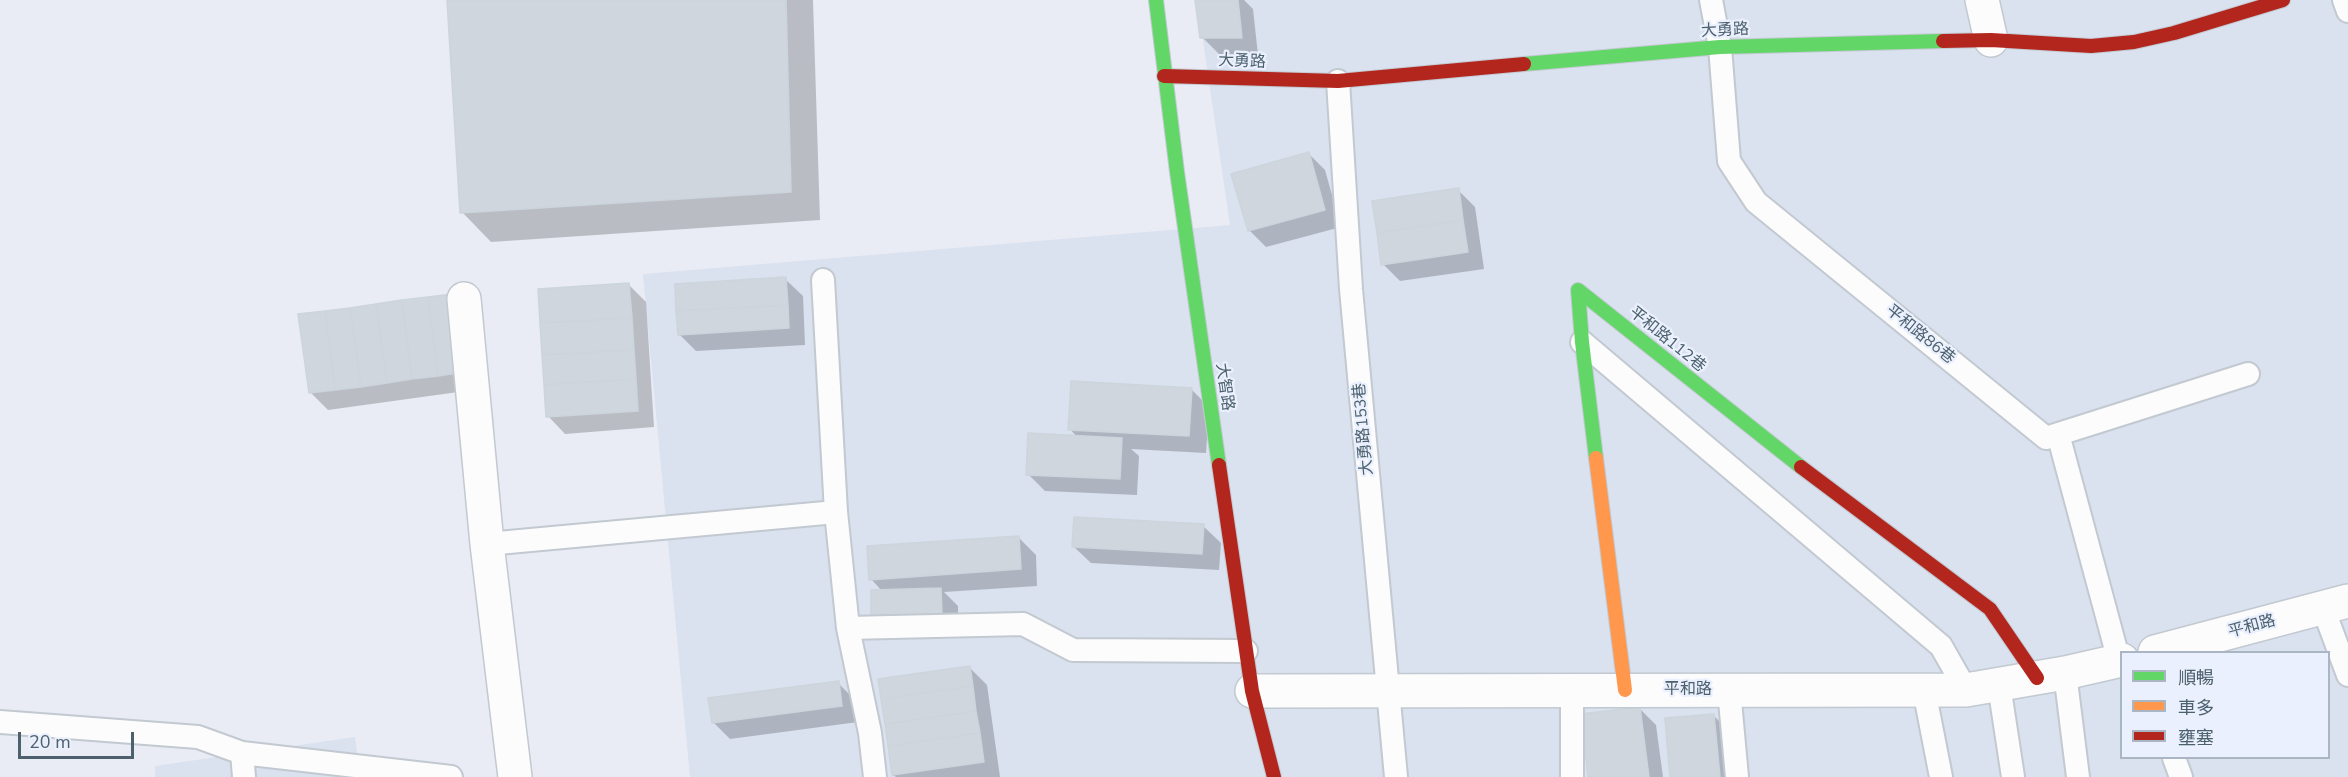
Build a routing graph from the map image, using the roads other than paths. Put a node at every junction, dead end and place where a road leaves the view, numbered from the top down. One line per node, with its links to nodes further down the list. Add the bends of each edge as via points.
1 (1156, 0): 9 (street, 大智路)
2 (1711, 0): 8 (lane)
3 (1982, 0): 7 (street)
4 (2283, 0): 7 (street, 大勇路, via 2134,42 2091,46)
5 (2344, 0): 6 (lane)
6 (2348, 11)
7 (1990, 40): 8 (street, 大勇路)
8 (1720, 47): 10 (street, 大勇路); 15 (lane, 平和路86巷, via 1729,161 1756,202 2046,438)
9 (1164, 76): 10 (street, 大勇路); 20 (street, 大智路)
10 (1338, 81): 32 (lane, 大勇路153巷, via 1352,300)
11 (823, 280): 16 (lane)
12 (464, 299): 17 (street)
13 (1582, 342): 24 (street, 平和路112巷, via 1578,290 1767,441 1990,609); 26 (street, 平和路112巷); 29 (lane, via 1941,646)
14 (2248, 374): 15 (lane)
15 (2058, 434): 22 (lane)
16 (836, 512): 17 (lane); 19 (lane)
17 (487, 544): 38 (street)
18 (2336, 604): 21 (street, 平和路); 23 (lane)
19 (848, 628): 20 (lane, via 1023,624 1073,650); 39 (lane)
20 (1246, 651): 30 (street, 大智路)
21 (2159, 651)
22 (2120, 660): 24 (street, 平和路)
23 (2348, 675)
24 (2051, 676): 25 (street, 平和路); 46 (lane)
25 (1999, 685): 29 (street, 平和路); 45 (lane)
26 (1624, 690): 27 (street, 平和路); 31 (street, 平和路)
27 (1729, 690): 28 (street, 平和路); 43 (lane)
28 (1924, 690): 29 (street, 平和路); 44 (lane)
29 (1966, 690)
30 (1252, 691): 32 (street, 平和路); 40 (street, 大智路)
31 (1572, 691): 32 (street, 平和路); 42 (lane)
32 (1389, 692): 41 (lane, 大勇路153巷)
33 (0, 722): 34 (lane, via 198,737)
34 (242, 753): 36 (lane); 37 (lane)
35 (2174, 759): 47 (lane)
36 (244, 777)
37 (451, 777)
38 (515, 777)
39 (875, 777)
40 (1274, 777)
41 (1396, 777)
42 (1572, 777)
43 (1737, 777)
44 (1941, 777)
45 (2013, 777)
46 (2078, 777)
47 (2181, 777)

